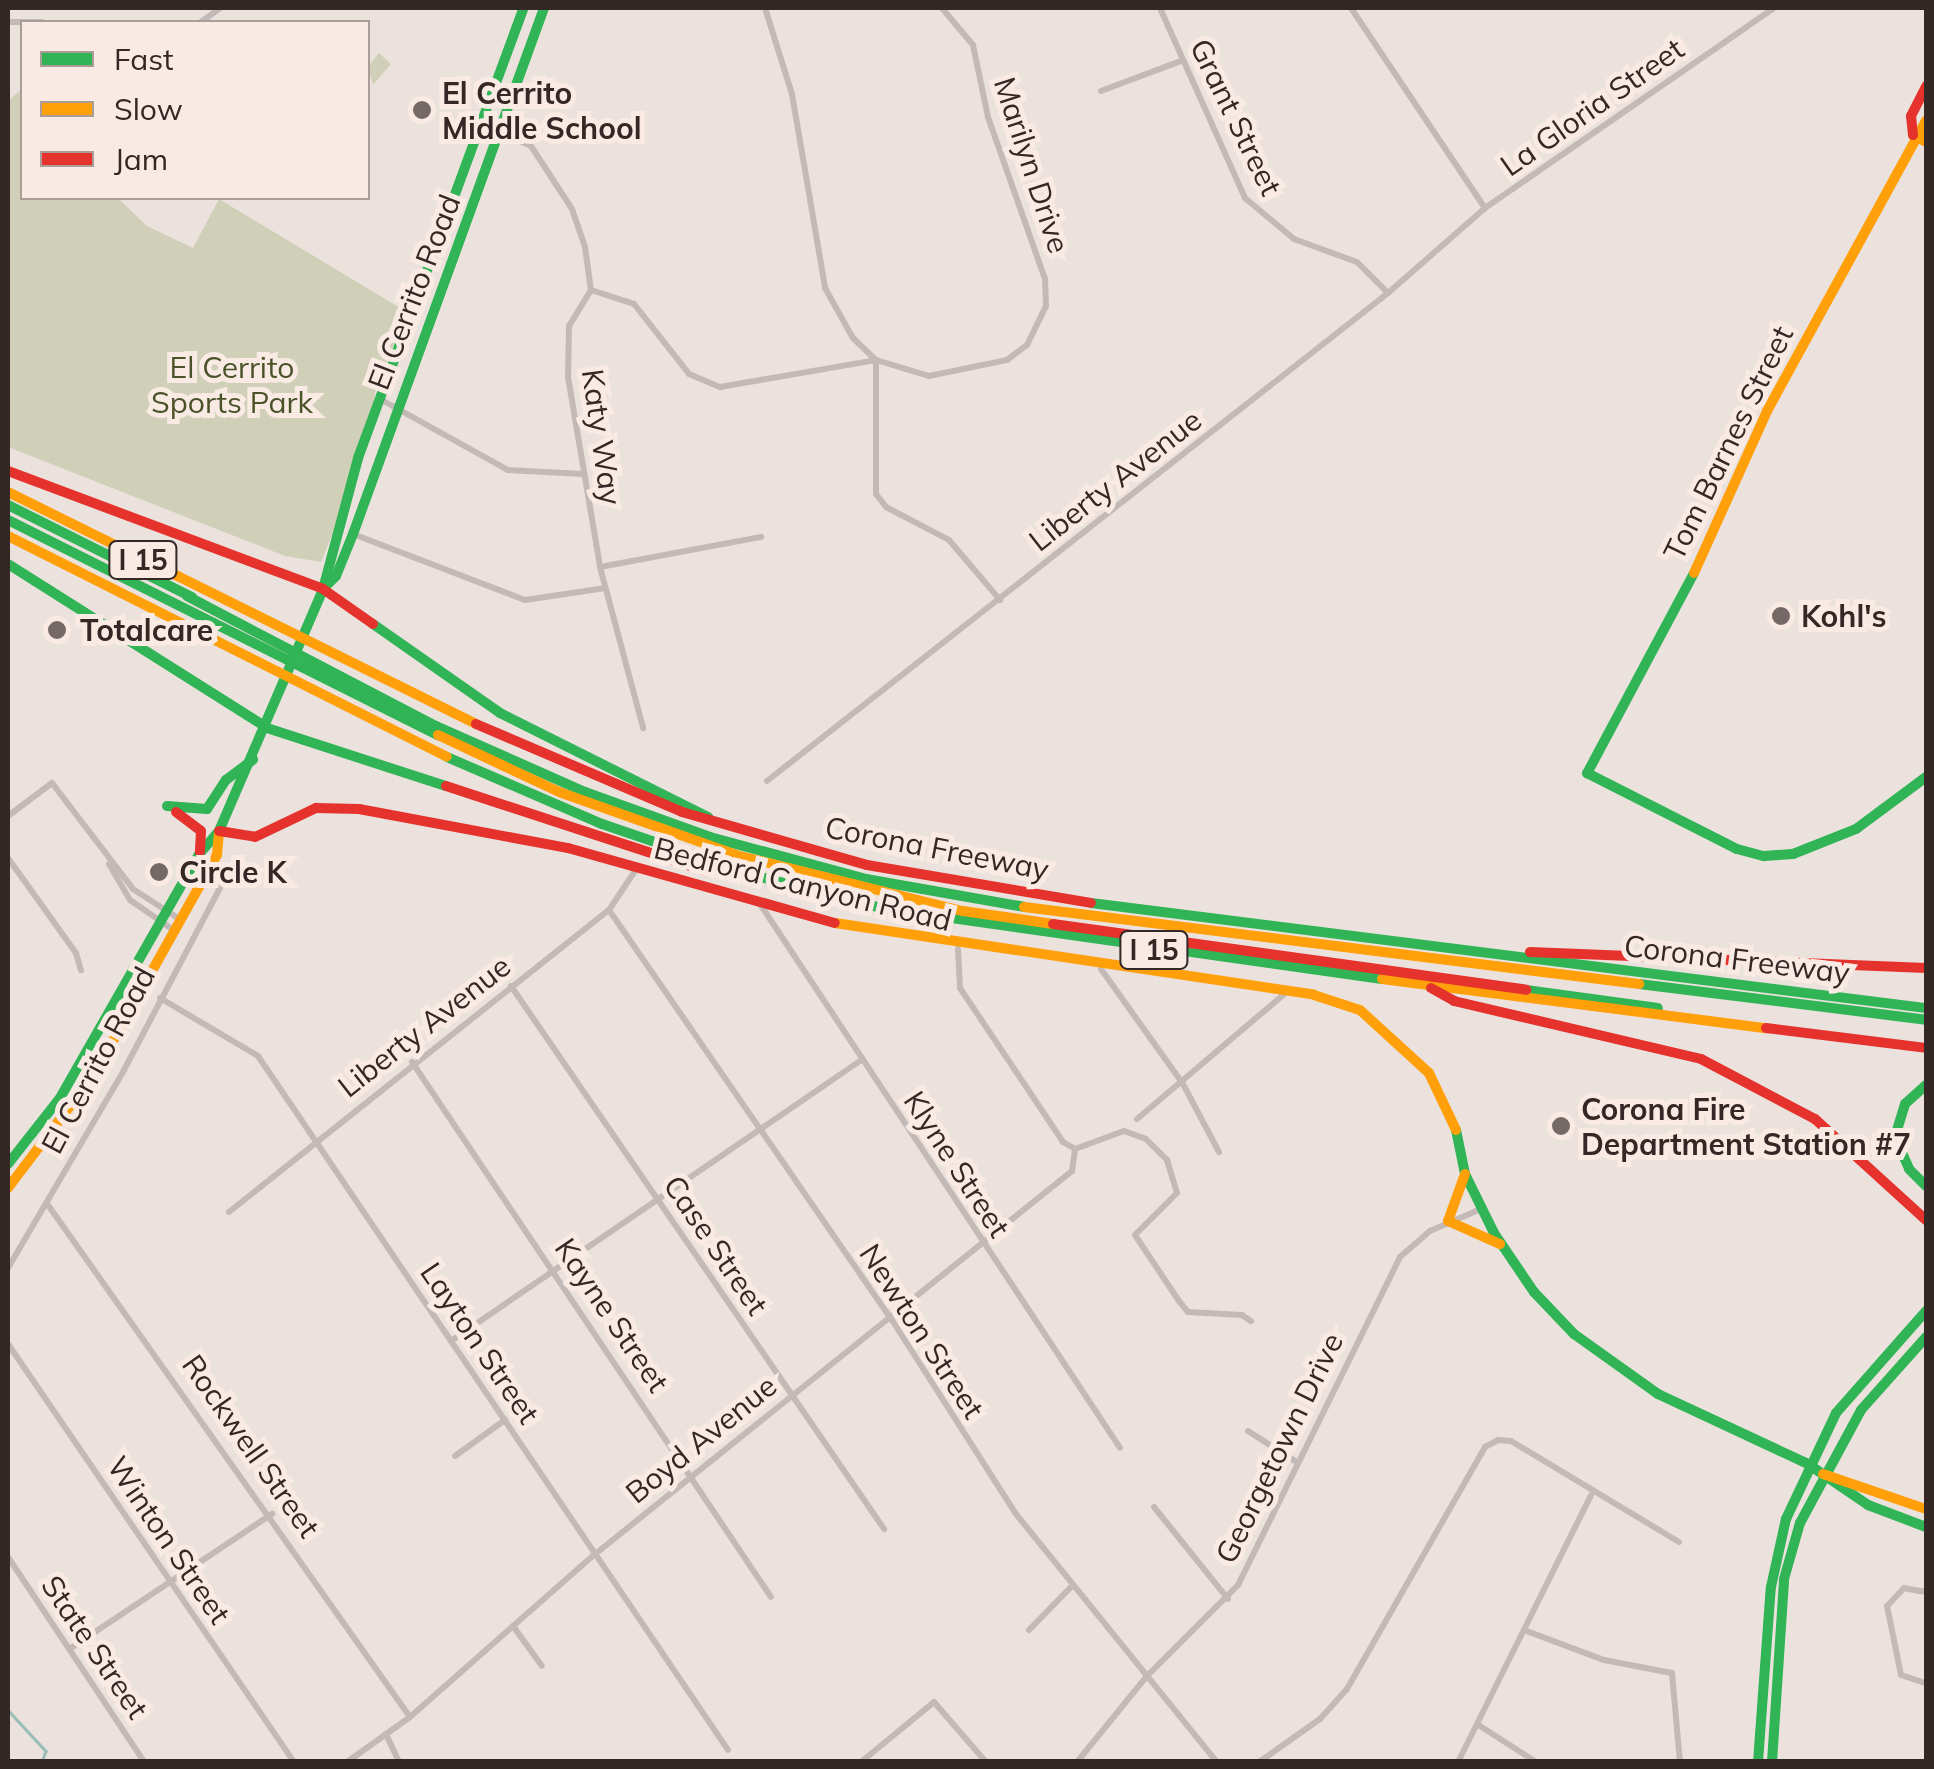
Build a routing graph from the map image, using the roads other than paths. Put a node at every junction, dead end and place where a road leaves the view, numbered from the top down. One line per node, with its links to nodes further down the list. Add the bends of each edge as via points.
1 (524, 8): 12 (main road, El Cerrito Road)
2 (544, 8): 13 (main road, El Cerrito Road)
3 (765, 8): 19 (street, via 792,94 824,288 844,326)
4 (942, 8): 19 (street, Marilyn Drive, via 973,45 988,117 1045,278 1046,306 1027,345 986,368 929,376)
5 (1160, 8): 8 (street, Grant Street)
6 (1351, 8): 16 (street)
7 (1774, 8): 16 (street, La Gloria Street)
8 (1181, 61): 10 (street); 18 (street, Grant Street, via 1245,198 1262,219 1294,239 1357,262)
9 (1926, 86): 14 (main road, Tom Barnes Street, via 1911,116)
10 (1101, 91)
11 (1926, 121): 14 (main road, Tom Barnes Street)
12 (484, 125): 13 (street); 20 (main road, El Cerrito Road)
13 (500, 131): 17 (street, via 530,146 563,192 586,247); 21 (main road, El Cerrito Road)
14 (1913, 134): 15 (main road); 41 (main road, Tom Barnes Street, via 1587,773 1737,849 1764,856 1794,854 1856,828)
15 (1926, 142)
16 (1486, 208): 18 (street, Liberty Avenue)
17 (591, 290): 19 (street, via 634,304 689,374 720,387); 23 (street, Katy Way, via 574,315 568,351)
18 (1388, 293): 35 (street, Liberty Avenue)
19 (876, 360): 35 (street, via 876,494 886,507 949,540)
20 (380, 399): 21 (street); 33 (main road, El Cerrito Road)
21 (398, 406): 23 (street, via 508,470); 27 (main road, El Cerrito Road)
22 (8, 471): 33 (main road)
23 (583, 474): 31 (street, Katy Way)
24 (8, 492): 36 (main road, Corona Freeway / I 15)
25 (8, 505): 36 (main road)
26 (8, 523): 34 (main road); 36 (main road)
27 (353, 534): 32 (street, via 525,600); 33 (main road, El Cerrito Road, via 336,576)
28 (8, 536): 34 (main road, I 15)
29 (762, 538): 31 (street)
30 (8, 564): 38 (main road)
31 (600, 567): 32 (street, Katy Way)
32 (605, 588): 39 (street, Katy Way)
33 (323, 589): 38 (main road, El Cerrito Road); 44 (main road, via 500,713)
34 (132, 598): 49 (main road, I 15, via 602,824)
35 (1000, 600): 42 (street, Liberty Avenue)
36 (274, 640): 37 (main road, Corona Freeway / I 15); 37 (main road)
37 (322, 664): 44 (main road, Corona Freeway / I 15); 65 (main road, via 585,792 710,837 866,878 1159,924); 66 (main road, via 559,792 740,856 860,889 963,910 1619,999)
38 (267, 728): 40 (main road, El Cerrito Road); 49 (main road, via 706,871)
39 (642, 728)
40 (254, 760): 45 (main road, El Cerrito Road); 46 (main road, via 226,780 207,809 167,806 201,831)
41 (1926, 776)
42 (766, 781)
43 (8, 816): 53 (street, via 52,782 122,891)
44 (715, 823): 55 (main road, Corona Freeway / I 15, via 942,882)
45 (219, 831): 46 (main road); 48 (main road, Bedford Canyon Road, via 255,837 316,808 341,806 497,831); 54 (main road, via 218,854)
46 (200, 852): 53 (main road)
47 (8, 858): 59 (street, via 76,953)
48 (637, 868): 51 (main road, Bedford Canyon Road); 52 (street, Liberty Avenue)
49 (732, 870): 61 (main road, I 15, via 975,926)
50 (228, 872): 63 (street, El Cerrito Road)
51 (760, 904): 56 (main road, Bedford Canyon Road); 68 (street, Klyne Street)
52 (609, 910): 60 (street, Liberty Avenue); 73 (street, Newton Street)
53 (164, 917): 54 (street); 54 (street); 77 (main road, via 60,1098)
54 (178, 926): 80 (main road, via 72,1110)
55 (1451, 948): 58 (main road); 64 (main road, Corona Freeway / I 15)
56 (958, 950): 57 (main road, Bedford Canyon Road); 75 (street, via 960,988)
57 (1101, 968): 62 (main road, Bedford Canyon Road); 70 (street)
58 (1926, 968)
59 (81, 970)
60 (511, 986): 69 (street, Liberty Avenue); 81 (street, Case Street)
61 (1428, 986): 66 (main road, I 15); 85 (main road, via 1454,1002 1700,1059 1765,1089 1828,1130)
62 (1287, 992): 70 (street); 78 (main road, Bedford Canyon Road, via 1349,1006 1398,1038 1445,1097)
63 (160, 998): 74 (street, Layton Street, via 251,1049); 82 (street, El Cerrito Road)
64 (1926, 1008)
65 (1926, 1020)
66 (1725, 1023): 67 (main road, I 15)
67 (1926, 1048)
68 (862, 1060): 73 (street); 87 (street, Klyne Street)
69 (412, 1062): 74 (street, Liberty Avenue); 90 (street, Kayne Street)
70 (1183, 1084): 72 (street); 76 (street)
71 (1926, 1085): 79 (main road, via 1906,1104 1895,1137)
72 (1137, 1120)
73 (759, 1132): 81 (street); 92 (street, Newton Street)
74 (319, 1145): 84 (street, Liberty Avenue); 95 (street, Layton Street)
75 (1075, 1149): 87 (street, Boyd Avenue, via 1072,1170); 93 (street, via 1124,1131 1158,1149 1177,1193 1135,1235 1144,1254 1188,1312 1242,1314)
76 (1219, 1152)
77 (8, 1164)
78 (1465, 1174): 83 (main road, Bedford Canyon Road); 86 (main road)
79 (1926, 1186)
80 (8, 1188)
81 (659, 1200): 90 (street); 97 (street, Case Street)
82 (48, 1205): 89 (street, El Cerrito Road); 109 (street, Rockwell Street)
83 (1481, 1209): 86 (street, Georgetown Drive); 88 (main road, Bedford Canyon Road)
84 (229, 1212)
85 (1926, 1220)
86 (1448, 1222): 88 (main road); 102 (street, Georgetown Drive, via 1393,1266)
87 (982, 1244): 92 (street, Boyd Avenue); 100 (street, Klyne Street)
88 (1502, 1246): 103 (main road, Bedford Canyon Road, via 1550,1310 1629,1376)
89 (8, 1268)
90 (554, 1270): 95 (street); 104 (street, Kayne Street)
91 (1926, 1312): 103 (main road, via 1860,1380)
92 (892, 1320): 97 (street, Boyd Avenue); 116 (street, Newton Street, via 999,1491)
93 (1251, 1321)
94 (1926, 1337): 105 (main road, via 1861,1410)
95 (451, 1341): 98 (street, Layton Street)
96 (8, 1344): 115 (street, Winton Street)
97 (790, 1394): 104 (street, Boyd Avenue); 111 (street, Case Street)
98 (505, 1420): 101 (street); 113 (street, Layton Street)
99 (1248, 1431): 102 (street)
100 (1120, 1448)
101 (455, 1456)
102 (1298, 1463): 119 (street, Georgetown Drive)
103 (1808, 1464): 105 (main road, Bedford Canyon Road); 143 (main road, via 1780,1536 1771,1587)
104 (694, 1474): 113 (street, Boyd Avenue); 118 (street, Kayne Street)
105 (1823, 1474): 108 (main road, Bedford Canyon Road); 110 (main road, Bedford Canyon Road, via 1840,1490); 144 (main road, via 1784,1579)
106 (1592, 1495): 112 (street); 122 (street); 139 (street, via 1512,1441 1485,1447 1347,1689 1320,1719)
107 (1154, 1507): 119 (street)
108 (1926, 1509)
109 (272, 1514): 115 (street); 127 (street, Rockwell Street)
110 (1926, 1527)
111 (884, 1528)
112 (1680, 1542)
113 (594, 1555): 120 (street, Boyd Avenue); 130 (street, Layton Street)
114 (8, 1557): 123 (street, State Street)
115 (170, 1583): 123 (street); 132 (street, Winton Street)
116 (1072, 1586): 121 (street); 125 (street, Newton Street)
117 (1926, 1592): 126 (street, via 1893,1593 1887,1606 1900,1675)
118 (772, 1597)
119 (1228, 1598): 125 (street, Georgetown Drive)
120 (513, 1626): 124 (street); 127 (street, Boyd Avenue)
121 (1029, 1630)
122 (1524, 1630): 128 (street); 142 (street, via 1604,1660 1672,1673)
123 (70, 1648): 131 (street, State Street)
124 (542, 1666)
125 (1146, 1676): 137 (street, Georgetown Drive); 138 (street, Newton Street)
126 (1926, 1683)
127 (410, 1717): 129 (street, Boyd Avenue)
128 (1480, 1726): 140 (street); 141 (street)
129 (386, 1734): 133 (street, Boyd Avenue); 134 (street)
130 (728, 1750)
131 (144, 1762)
132 (294, 1762)
133 (347, 1762)
134 (399, 1762)
135 (861, 1762): 136 (street, via 934,1702)
136 (986, 1762)
137 (1076, 1762)
138 (1217, 1762)
139 (1259, 1762)
140 (1458, 1762)
141 (1536, 1762)
142 (1680, 1762)
143 (1758, 1762)
144 (1772, 1762)

